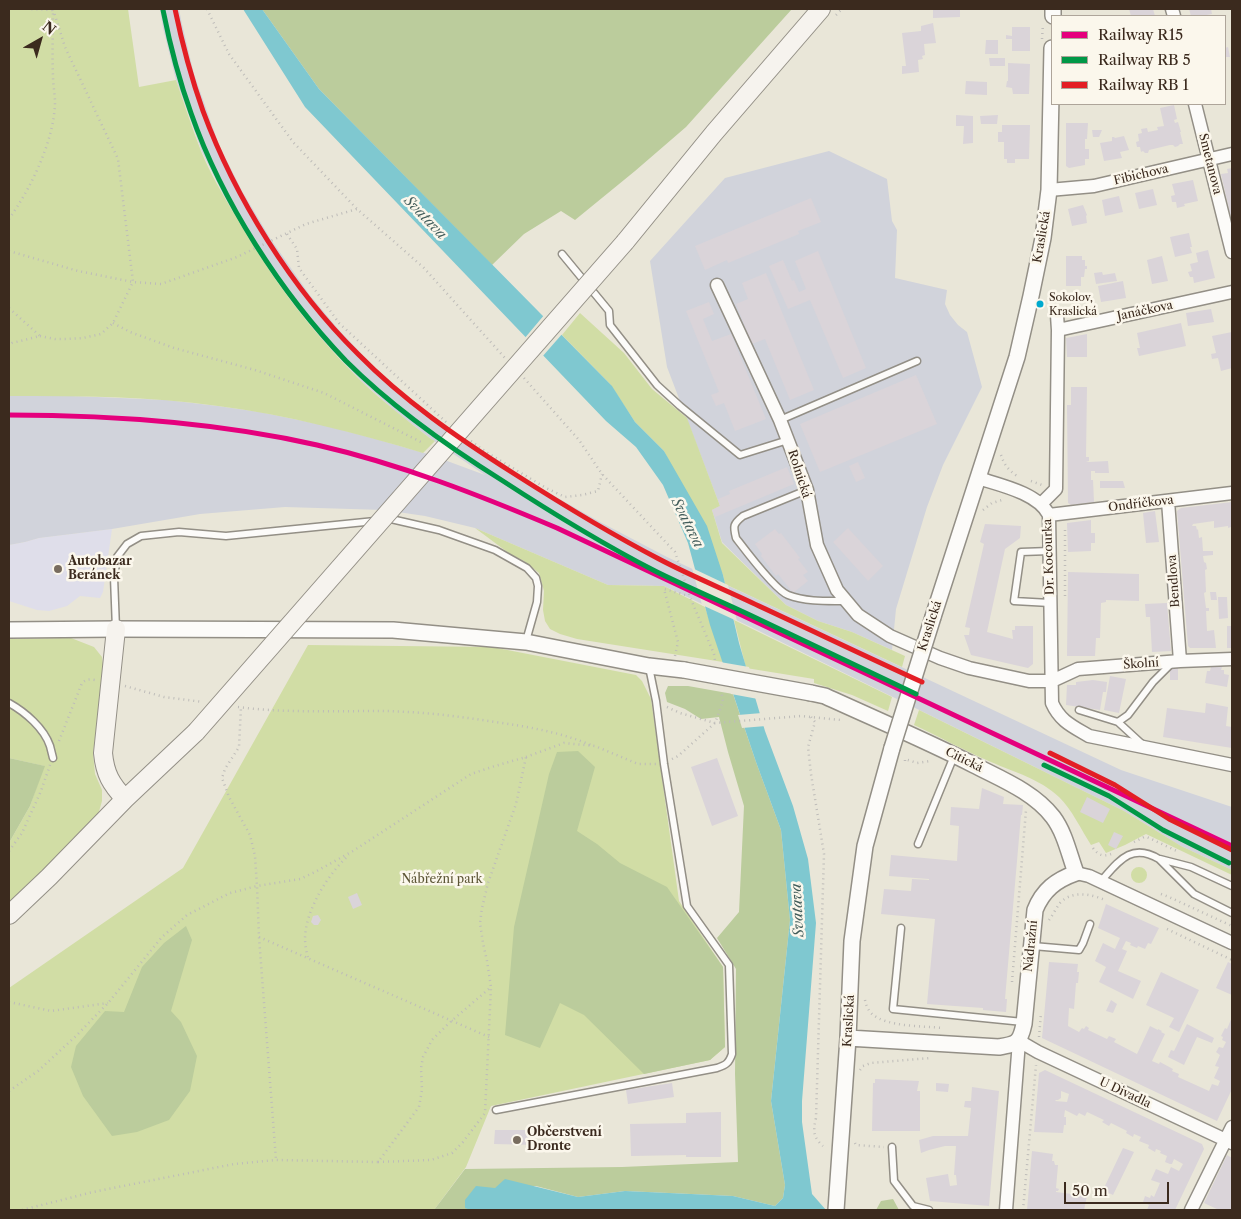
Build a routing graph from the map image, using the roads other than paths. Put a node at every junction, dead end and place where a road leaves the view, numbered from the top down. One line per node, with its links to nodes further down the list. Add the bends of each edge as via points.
1 (821, 9): 41 (main road, bridge, via 625,242 196,732)
2 (1053, 9): 3 (street)
3 (1048, 21)
4 (1047, 46): 8 (street, Kraslická)
5 (1195, 105): 7 (street, Smetanova)
6 (1232, 154): 7 (street, Fibichova)
7 (1208, 159): 8 (street, Fibichova, via 1094,186); 9 (street, Smetanova)
8 (1049, 190): 18 (street, Kraslická, via 1043,238 1017,357)
9 (1232, 252)
10 (562, 254): 17 (lane, via 609,311 610,325 657,385 680,406 740,455)
11 (718, 285): 16 (street, Rolnická)
12 (1232, 292): 14 (street, Janáčkova)
13 (1057, 315): 14 (street)
14 (1058, 330): 22 (street, via 1056,489)
15 (917, 361): 16 (lane)
16 (780, 420): 17 (street, Rolnická)
17 (788, 440): 19 (street, Rolnická)
18 (978, 478): 22 (street, Dr. Kocourka, via 1021,493); 54 (street, Kraslická, bridge, via 892,748 865,846 852,940)
19 (807, 490): 25 (street, Rolnická, via 817,545 837,590); 25 (lane, via 743,516 735,522 736,538 777,588 787,595)
20 (1232, 493): 21 (street, Ondříčkova)
21 (1168, 501): 23 (street, Ondříčkova); 31 (street, Bendlova)
22 (1041, 504): 23 (street, Dr. Kocourka)
23 (1049, 515): 24 (street, Dr. Kocourka)
24 (1050, 552): 26 (street, Dr. Kocourka); 26 (lane, via 1021,552 1014,601)
25 (846, 601): 33 (street, Rolnická, via 858,615 890,636 940,658 968,668 1029,681)
26 (1050, 603): 33 (street, Dr. Kocourka)
27 (116, 629): 28 (street, Citická); 29 (street, Citická, via 393,630); 29 (lane, via 114,576 117,557 127,544 142,536 178,532 226,536 390,519 439,530 495,550 527,568 538,586); 41 (main road, via 103,753 106,772)
28 (9, 630)
29 (526, 642): 32 (street, Citická)
30 (1232, 659): 31 (street, Školní)
31 (1177, 662): 33 (street, Školní, via 1078,669); 36 (lane, via 1153,682 1128,715)
32 (649, 666): 38 (street, Citická, bridge, via 825,696); 56 (lane, via 687,906 729,965 730,1061 717,1068)
33 (1052, 681): 37 (street, Dr. Kocourka, via 1052,702 1057,713 1070,725 1088,736)
34 (9, 702): 39 (lane, via 44,734)
35 (1079, 710): 36 (lane)
36 (1118, 722): 37 (lane)
37 (1145, 747): 40 (street, Dr. Kocourka)
38 (954, 755): 42 (lane); 44 (street, Citická, via 1039,802 1060,828)
39 (53, 758)
40 (1232, 765)
41 (124, 799): 48 (main road)
42 (918, 844)
43 (1159, 859): 45 (lane, via 1140,852 1133,853 1118,862); 46 (lane, via 1191,867); 47 (lane, via 1194,894)
44 (1076, 873): 45 (street); 52 (street, Nádražní, via 1053,884 1038,902)
45 (1101, 881): 51 (street)
46 (1232, 886)
47 (1232, 913)
48 (9, 915)
49 (1090, 924): 52 (lane, via 1079,950)
50 (901, 928): 53 (lane, via 893,1009)
51 (1232, 943)
52 (1031, 946): 53 (street, Nádražní)
53 (1024, 1022): 55 (street, Nádražní)
54 (848, 1038): 55 (street, via 999,1047); 60 (street, Kraslická)
55 (1019, 1041): 58 (street, U Divadla); 62 (street, Nádražní)
56 (496, 1110)
57 (1232, 1127): 58 (street)
58 (1229, 1142): 63 (street)
59 (892, 1147): 61 (lane, via 894,1181 913,1206)
60 (836, 1210)
61 (929, 1210)
62 (1006, 1210)
63 (1191, 1210)

